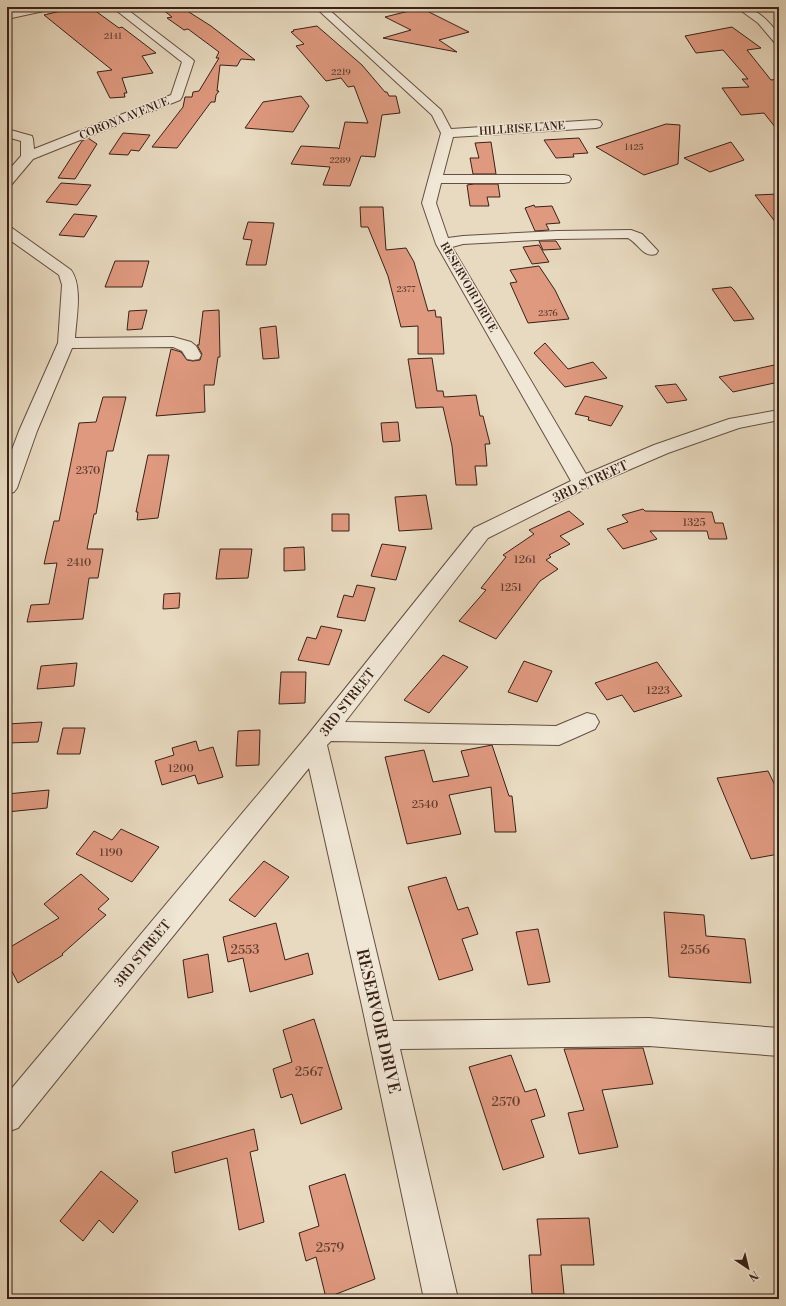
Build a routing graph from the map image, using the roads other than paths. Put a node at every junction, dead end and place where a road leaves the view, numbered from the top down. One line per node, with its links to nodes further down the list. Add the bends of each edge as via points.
1 (49, 7): 5 (street)
2 (117, 7): 11 (street, CORONA AVENUE, via 188,61 176,97)
3 (320, 7): 9 (street, via 437,113)
4 (740, 7): 6 (street, via 762,21)
5 (7, 16)
6 (779, 41)
7 (596, 124): 9 (street, HILLRISE LANE)
8 (7, 133): 11 (street, via 27,139)
9 (447, 133): 12 (street, RESERVOIR DRIVE)
10 (15, 150): 11 (street)
11 (28, 156): 14 (street, CORONA AVENUE)
12 (435, 179): 13 (street); 16 (street, RESERVOIR DRIVE, via 429,203)
13 (564, 179)
14 (7, 181)
15 (7, 231): 18 (street, via 66,273 70,281)
16 (443, 244): 17 (street, via 463,240 631,234); 21 (street, RESERVOIR DRIVE)
17 (650, 251)
18 (66, 343): 19 (street, via 174,342 187,346); 22 (street, via 28,431)
19 (193, 355)
20 (779, 415): 21 (street, 3RD STREET, via 728,425 661,449)
21 (582, 483): 24 (street, 3RD STREET, via 481,533)
22 (7, 488)
23 (587, 722): 24 (street, via 559,736)
24 (319, 737): 25 (street, RESERVOIR DRIVE); 27 (street, 3RD STREET)
25 (383, 1035): 26 (street, via 649,1032); 28 (street, RESERVOIR DRIVE)
26 (779, 1042)
27 (7, 1117)
28 (441, 1299)

